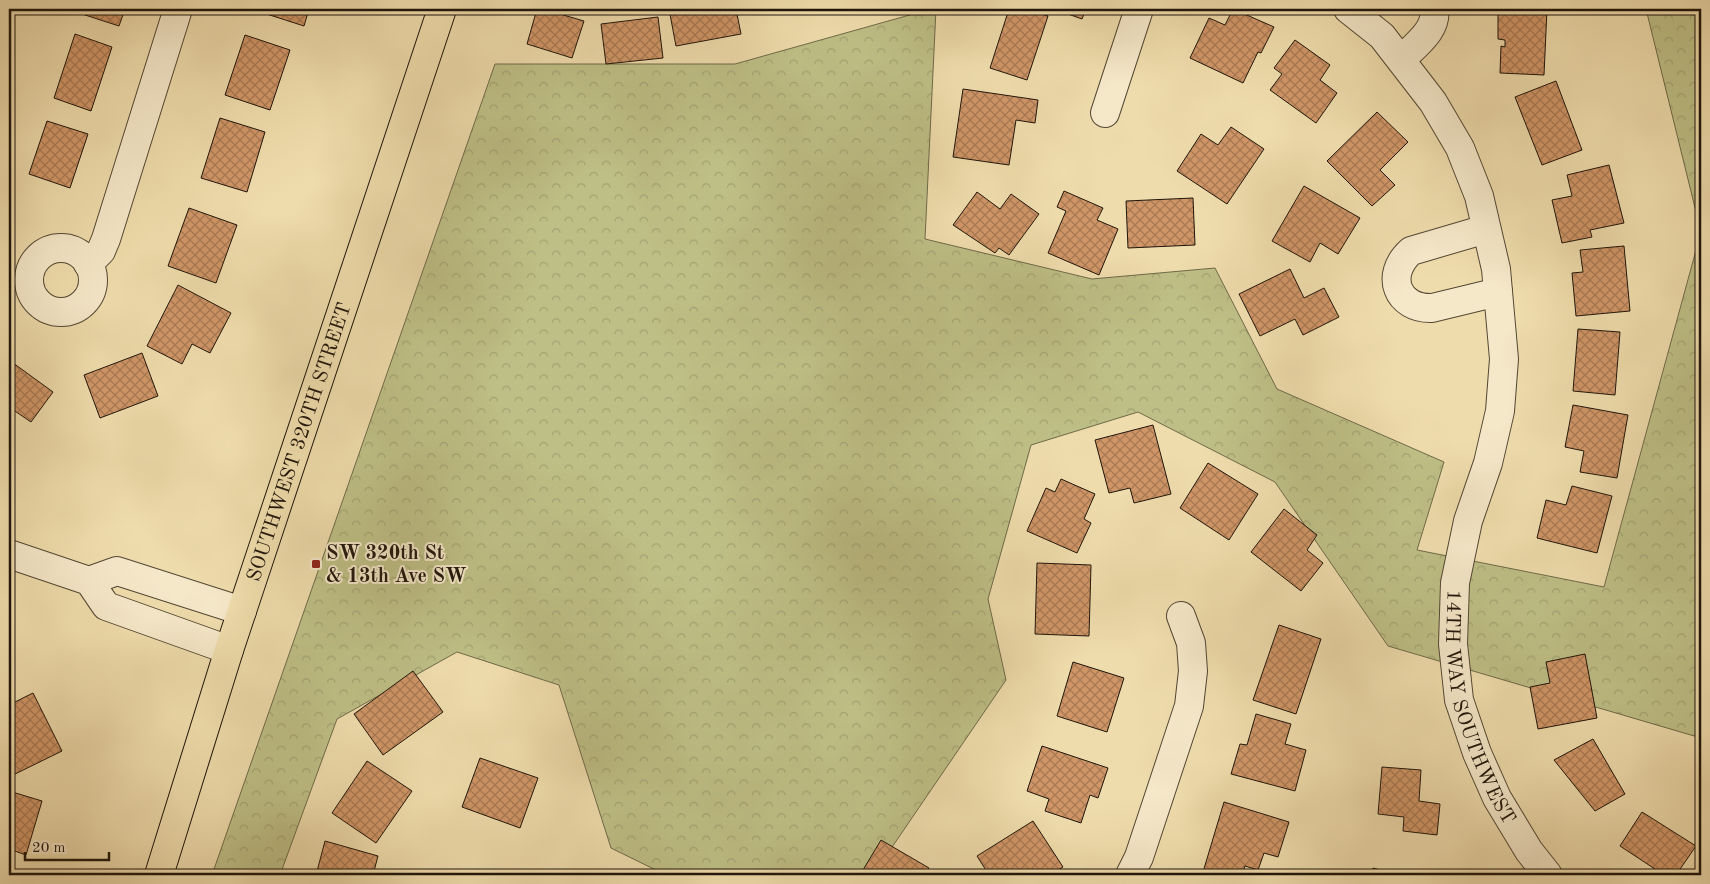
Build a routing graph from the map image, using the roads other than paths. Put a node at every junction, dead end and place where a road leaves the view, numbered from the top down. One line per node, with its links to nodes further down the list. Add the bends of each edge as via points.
1 (178, 9): 9 (street, via 106,239 101,251)
2 (442, 9): 13 (main road, SOUTHWEST 320TH STREET)
3 (1139, 9): 7 (street)
4 (1434, 9): 6 (street, via 1434,23 1429,32)
5 (1359, 12): 6 (street, 14TH WAY SOUTHWEST)
6 (1401, 60): 8 (street, 14TH WAY SOUTHWEST, via 1433,102 1460,148 1479,196)
7 (1105, 113)
8 (1486, 230): 10 (street, 14TH WAY SOUTHWEST); 10 (street, via 1411,252 1402,259 1398,268 1398,289 1403,298 1422,308)
9 (88, 264)
10 (1498, 292): 18 (street, 14TH WAY SOUTHWEST, via 1504,359 1500,411 1488,464 1468,521 1455,582 1453,644 1459,700 1477,753 1497,798 1529,851)
11 (9, 554): 12 (street)
12 (89, 581): 13 (street, via 117,571); 15 (street, via 106,606)
13 (242, 611): 15 (main road, SOUTHWEST 320TH STREET)
14 (1182, 616): 17 (street, via 1191,643 1193,671 1189,706 1139,857)
15 (229, 650): 16 (main road, SOUTHWEST 320TH STREET)
16 (159, 875)
17 (1130, 875)
18 (1548, 875)

